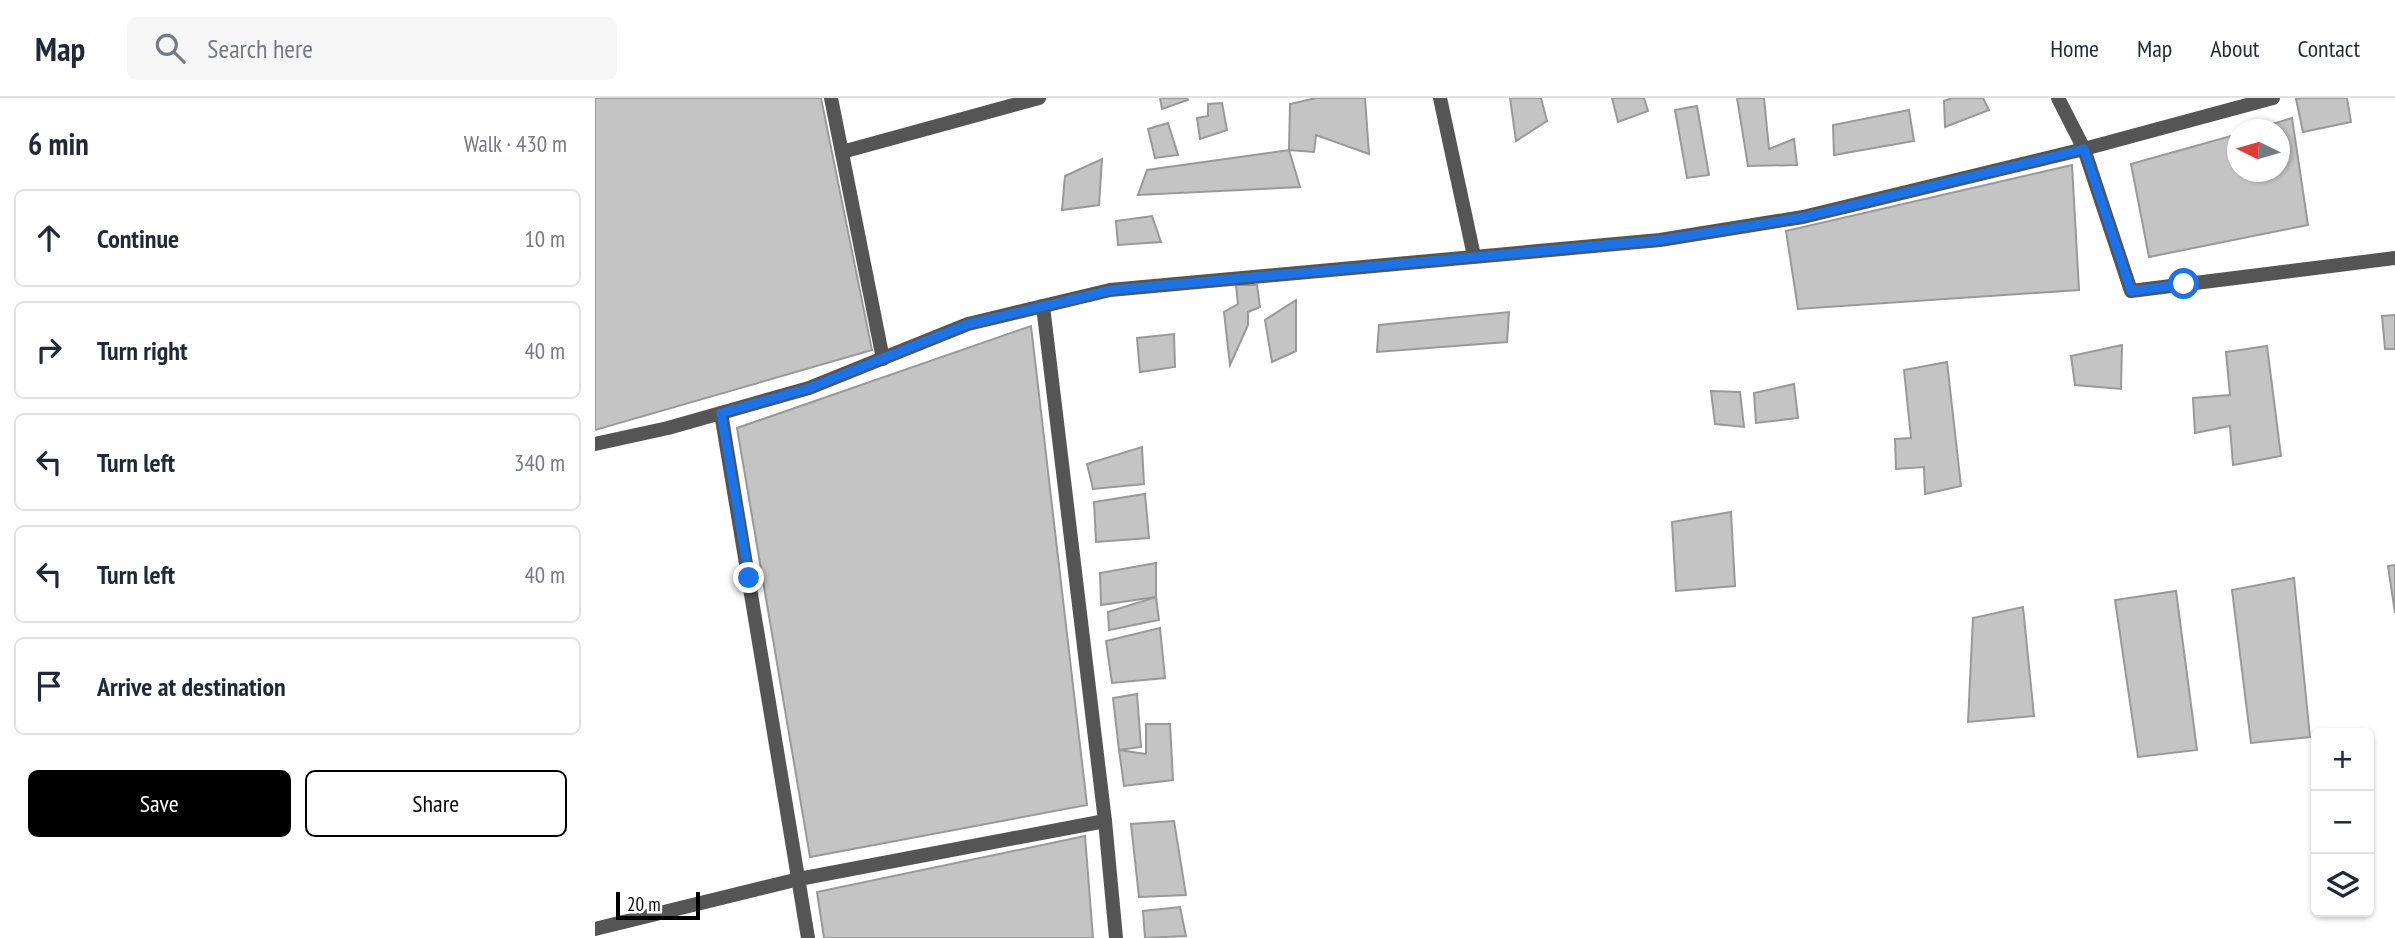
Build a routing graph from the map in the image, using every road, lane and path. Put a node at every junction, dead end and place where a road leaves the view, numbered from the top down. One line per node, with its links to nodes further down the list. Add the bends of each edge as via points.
1 (831, 98): 7 (street)
2 (1039, 98): 7 (street)
3 (1440, 98): 8 (street)
4 (2058, 98): 6 (street)
5 (2273, 98): 6 (street)
6 (2084, 149): 8 (street, via 1803,217 1660,240); 9 (street, via 2131,291)
7 (842, 152): 11 (street)
8 (1474, 256): 10 (street, via 1111,290)
9 (2395, 258)
10 (1042, 306): 11 (street, via 968,324); 14 (street)
11 (883, 359): 12 (street, via 809,388)
12 (721, 413): 13 (street); 15 (street)
13 (595, 444)
14 (1105, 821): 15 (street); 18 (street)
15 (799, 879): 16 (street); 17 (street)
16 (595, 929)
17 (807, 938)
18 (1116, 938)

